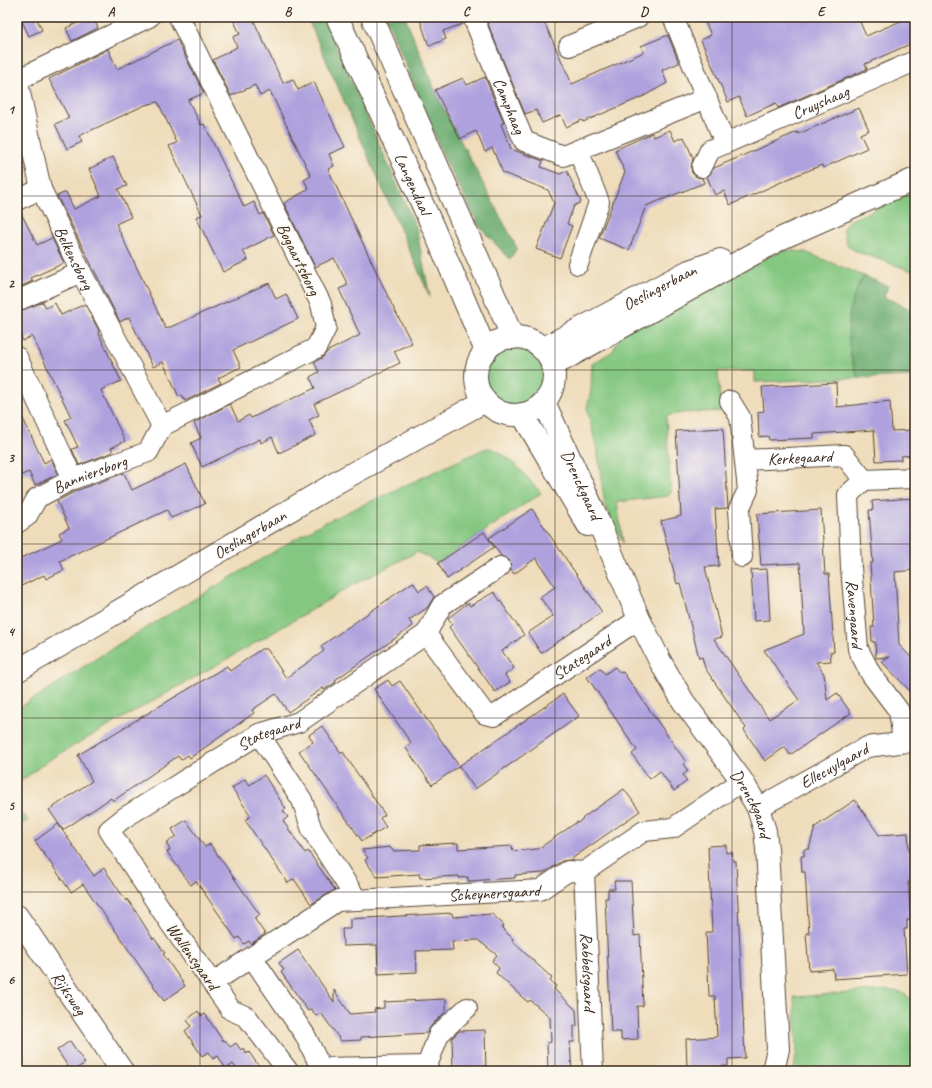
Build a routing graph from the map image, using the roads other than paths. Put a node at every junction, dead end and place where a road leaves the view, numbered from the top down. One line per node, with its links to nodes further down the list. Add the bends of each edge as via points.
1 (149, 17): 10 (street)
2 (180, 17): 29 (street, Bogaartsborg, via 321,304 326,328 316,348)
3 (337, 17): 22 (street, Langendaal, via 432,225)
4 (372, 17): 21 (street, Langendaal)
5 (473, 17): 13 (street, Camphaag, via 524,141 563,156)
6 (638, 17): 8 (street)
7 (673, 17): 11 (street)
8 (569, 46)
9 (915, 61): 12 (street, Cruyshaag)
10 (17, 80): 16 (street, Belkensborg)
11 (707, 98): 12 (street); 13 (street, Camphaag)
12 (725, 143): 14 (street, Cruyshaag, via 710,150)
13 (578, 150): 18 (street, via 599,202)
14 (702, 167)
15 (915, 178): 24 (street, Oeslingerbaan, via 782,238)
16 (42, 189): 17 (street); 19 (street, Belkensborg)
17 (17, 200)
18 (578, 264)
19 (81, 272): 20 (street); 29 (street, Belkensborg)
20 (17, 301)
21 (513, 338): 22 (street, via 496,343); 24 (street, via 526,339)
22 (486, 351): 25 (street, via 480,360 476,379 478,390)
23 (17, 357): 32 (street)
24 (547, 357): 27 (street, via 553,385)
25 (485, 401): 28 (street, via 495,410 505,414); 40 (street, Oeslingerbaan, via 341,480)
26 (730, 401): 30 (street, Kerkegaard, via 740,417)
27 (544, 402): 28 (street); 37 (street, Drenckgaard)
28 (522, 414): 37 (street, Drenckgaard, via 582,517)
29 (162, 426): 32 (street, Banniersborg, via 148,452)
30 (745, 460): 33 (street, Kerkegaard, via 844,455); 35 (street, Kerkegaard, via 748,490 739,509)
31 (915, 478): 33 (street)
32 (73, 479): 34 (street, Banniersborg, via 37,498 27,516)
33 (864, 480): 42 (street, Ravengaard, via 848,495 858,649 871,674 899,711)
34 (17, 523)
35 (742, 557)
36 (500, 567): 39 (street, Stategaard, via 442,605)
37 (618, 569): 38 (street, Drenckgaard)
38 (639, 619): 39 (street, Stategaard, via 494,716 485,714); 43 (street, Drenckgaard, via 683,701)
39 (426, 634): 41 (street, Stategaard, via 298,722)
40 (17, 671)
41 (259, 734): 45 (street, Stategaard, via 124,818); 47 (street, via 302,800 312,830)
42 (909, 742): 44 (street, Ellecuylgaard, via 867,747)
43 (742, 781): 44 (street, Drenckgaard); 46 (street, via 673,828 644,831)
44 (758, 808): 57 (street, Drenckgaard, via 767,849 778,1049)
45 (109, 830): 50 (street, Wallensgaard)
46 (584, 872): 47 (street, Scheynersgaard, via 568,871 540,890); 56 (street, Rabbelsgaard)
47 (357, 900): 49 (street, Scheynersgaard, via 337,901)
48 (17, 916): 54 (street, Rijksweg)
49 (252, 957): 50 (street, Scheynersgaard); 53 (street, via 305,1034)
50 (212, 983): 55 (street, Wallensgaard, via 231,1010 247,1017)
51 (467, 1008): 52 (street, via 439,1034)
52 (426, 1068): 53 (street)
53 (318, 1069)
54 (122, 1071)
55 (288, 1071)
56 (593, 1071)
57 (773, 1071)

